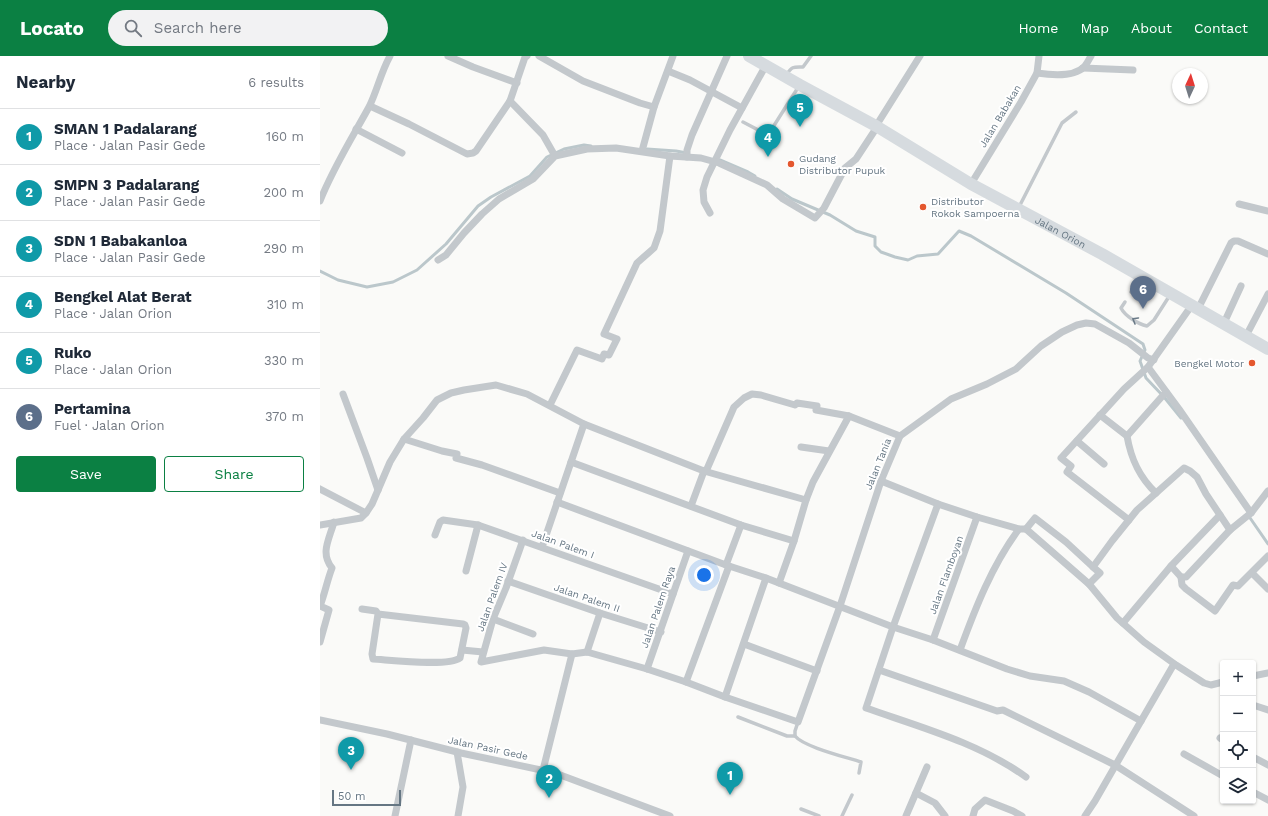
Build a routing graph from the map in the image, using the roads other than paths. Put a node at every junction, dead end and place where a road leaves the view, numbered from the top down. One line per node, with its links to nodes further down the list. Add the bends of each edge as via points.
1 (390, 56): 22 (street)
2 (448, 56): 18 (street)
3 (527, 56): 18 (street)
4 (538, 56): 23 (street, via 583,81)
5 (673, 56): 15 (street)
6 (727, 56): 20 (street)
7 (749, 56): 12 (highway, Jalan Orion)
8 (811, 56): 17 (lane, via 803,67 791,68)
9 (920, 56): 27 (street)
10 (1038, 56): 16 (street, Jalan Babakan)
11 (1091, 56): 13 (street)
12 (766, 65): 17 (highway, Jalan Orion); 24 (street)
13 (1083, 68): 14 (street); 16 (street, via 1062,75)
14 (1133, 70)
15 (668, 71): 20 (street); 23 (street)
16 (1037, 73): 35 (street, Jalan Babakan)
17 (786, 77): 19 (highway, Jalan Orion)
18 (517, 83): 21 (street)
19 (800, 85): 26 (lane, via 768,136); 27 (highway, Jalan Orion)
20 (711, 92): 24 (street); 32 (street, via 692,135)
21 (510, 101): 22 (street, via 471,154); 31 (street, via 543,135)
22 (370, 106): 28 (street)
23 (654, 107): 29 (street)
24 (742, 108): 34 (street)
25 (1076, 112): 38 (lane, via 1062,123)
26 (743, 122)
27 (876, 127): 34 (street, via 856,159 845,168 816,218 783,199 767,185); 35 (highway, Jalan Orion)
28 (356, 129): 30 (street); 36 (street, via 327,182)
29 (643, 149): 31 (street, via 587,149); 33 (street)
30 (402, 153)
31 (554, 154): 42 (street, via 533,179 499,199)
32 (687, 154): 33 (street); 34 (street)
33 (670, 156): 57 (street, via 659,237 654,248 637,263 604,334 617,338 613,348 609,356 604,354 602,359 577,350)
34 (715, 159): 40 (street, via 703,190 704,202)
35 (971, 184): 38 (highway, Jalan Orion)
36 (320, 201)
37 (1239, 204): 39 (street)
38 (1018, 210): 43 (highway, Jalan Orion)
39 (1268, 211)
40 (710, 213)
41 (1268, 254): 49 (street, via 1238,241 1231,243)
42 (438, 260)
43 (1141, 277): 45 (lane); 46 (highway, Jalan Orion)
44 (1241, 286): 50 (street)
45 (1131, 292)
46 (1171, 294): 48 (lane, one-way to 48, via 1147,326 1122,311); 49 (highway, Jalan Orion)
47 (1268, 294): 51 (street)
48 (1125, 302)
49 (1195, 307): 50 (highway, Jalan Orion); 53 (street)
50 (1224, 323): 51 (highway, Jalan Orion)
51 (1246, 336): 52 (highway, Jalan Orion)
52 (1268, 349)
53 (1151, 359): 54 (street); 61 (street, Jalan Tania, via 1095,324 1077,325 1042,346 1016,369 951,399)
54 (1145, 370): 55 (street); 58 (street)
55 (1165, 392): 62 (street); 80 (street)
56 (343, 394): 72 (street)
57 (550, 405): 60 (street); 63 (street, via 501,385 487,385 451,393 438,400)
58 (1100, 415): 62 (street); 64 (street)
59 (849, 416): 61 (street); 66 (street); 69 (street, via 816,410 817,406 797,403 795,405 752,394 734,407)
60 (584, 424): 67 (street); 69 (street)
61 (900, 436): 70 (street, Jalan Tania)
62 (1126, 436): 75 (street, via 1130,454 1138,471)
63 (404, 439): 72 (street, via 390,462); 74 (street, via 456,454 456,458)
64 (1077, 441): 68 (street); 84 (street, via 1062,458 1071,466 1067,472)
65 (801, 448): 66 (street)
66 (829, 451): 76 (street)
67 (571, 462): 74 (street); 79 (street)
68 (1104, 464)
69 (704, 471): 76 (street); 79 (street)
70 (881, 482): 78 (street); 110 (street, Jalan Tania)
71 (320, 489): 81 (street)
72 (378, 490): 81 (street)
73 (1268, 491): 80 (street)
74 (560, 493): 77 (street)
75 (1156, 493): 82 (street, via 1184,468 1190,470); 84 (street)
76 (806, 500): 93 (street)
77 (557, 502): 94 (street); 95 (street)
78 (938, 504): 83 (street); 116 (street)
79 (691, 506): 88 (street)
80 (1250, 513): 90 (street)
81 (366, 514): 85 (street, via 361,518)
82 (1220, 515): 90 (street); 98 (street)
83 (977, 517): 89 (street); 119 (street, Jalan Flamboyan)
84 (1129, 520): 99 (street)
85 (334, 522): 86 (street); 109 (street, via 324,553 332,568)
86 (320, 524)
87 (478, 524): 91 (street, Jalan Palem I, via 444,520 440,522); 92 (street, Jalan Palem I); 100 (street)
88 (741, 525): 93 (street); 97 (street)
89 (1022, 529): 99 (street, via 1035,518); 106 (street); 123 (street, via 999,562 980,599)
90 (1230, 530): 102 (street, via 1186,577)
91 (435, 535)
92 (523, 540): 94 (street, Jalan Palem I); 104 (street, Jalan Palem IV)
93 (794, 541): 105 (street)
94 (542, 547): 108 (street, Jalan Palem I)
95 (688, 551): 97 (street); 108 (street, Jalan Palem Raya)
96 (1268, 556): 101 (street)
97 (728, 565): 103 (street); 133 (street)
98 (1171, 566): 102 (street); 115 (street)
99 (1093, 567): 106 (street, via 1100,573)
100 (466, 571)
101 (1252, 573): 102 (street, via 1238,586 1233,585 1215,611 1186,589 1182,585); 107 (street)
102 (1181, 577)
103 (766, 578): 105 (street); 121 (street)
104 (508, 581): 112 (street, Jalan Palem II); 114 (street, Jalan Palem IV)
105 (779, 583): 110 (street)
106 (1089, 584): 115 (street)
107 (1268, 589)
108 (673, 594): 117 (street, Jalan Palem Raya)
109 (320, 606): 120 (street, via 329,610)
110 (840, 606): 116 (street); 130 (street, Jalan Tania)
111 (362, 609): 113 (street, via 376,611)
112 (600, 613): 117 (street, Jalan Palem II); 125 (street)
113 (378, 614): 122 (street, via 465,625); 122 (street, via 373,659 413,662 456,661 460,658)
114 (493, 620): 118 (street); 124 (street, Jalan Palem IV)
115 (1123, 623): 127 (street)
116 (893, 627): 119 (street); 129 (street)
117 (661, 632): 128 (street, Jalan Palem Raya)
118 (533, 634)
119 (933, 640): 123 (street)
120 (320, 642)
121 (744, 644): 130 (street); 135 (street)
122 (462, 650): 124 (street)
123 (960, 650): 140 (street, via 1030,676 1064,681)
124 (483, 652): 126 (street, Jalan Palem IV, via 481,662 544,650)
125 (587, 652): 126 (street); 128 (street)
126 (572, 654): 150 (street)
127 (1174, 664): 134 (street, via 1207,684); 140 (street)
128 (647, 669): 133 (street)
129 (879, 670): 147 (street, via 997,711 1003,710); 153 (street, via 866,708 970,746)
130 (817, 671): 141 (street, Jalan Tania)
131 (1268, 673): 132 (street)
132 (1256, 675)
133 (686, 682): 135 (street)
134 (1220, 684)
135 (724, 697): 141 (street)
136 (1256, 706): 137 (street)
137 (1268, 710)
138 (738, 717): 142 (lane, via 787,736)
139 (320, 720): 143 (street, Jalan Pasir Gede)
140 (1141, 721): 147 (street)
141 (798, 722): 142 (lane, Jalan Tania)
142 (794, 736): 151 (lane, via 798,741 861,762)
143 (411, 740): 144 (street, Jalan Pasir Gede); 159 (street)
144 (457, 752): 150 (street, Jalan Pasir Gede); 160 (street, via 463,787)
145 (1184, 754): 152 (street)
146 (1256, 759): 148 (street)
147 (1115, 765): 168 (street); 169 (street)
148 (1268, 765)
149 (927, 767): 154 (street)
150 (543, 770): 161 (street, Jalan Pasir Gede)
151 (859, 773)
152 (1220, 774)
153 (1026, 777)
154 (916, 793): 164 (street); 165 (street, via 935,803)
155 (1256, 794): 157 (street)
156 (852, 795): 163 (lane)
157 (1268, 800)
158 (801, 809): 162 (lane)
159 (395, 816)
160 (458, 816)
161 (670, 816)
162 (819, 816)
163 (842, 816)
164 (906, 816)
165 (945, 816)
166 (973, 816): 167 (street, via 975,809 985,800)
167 (1022, 816)
168 (1085, 816)
169 (1194, 816)

